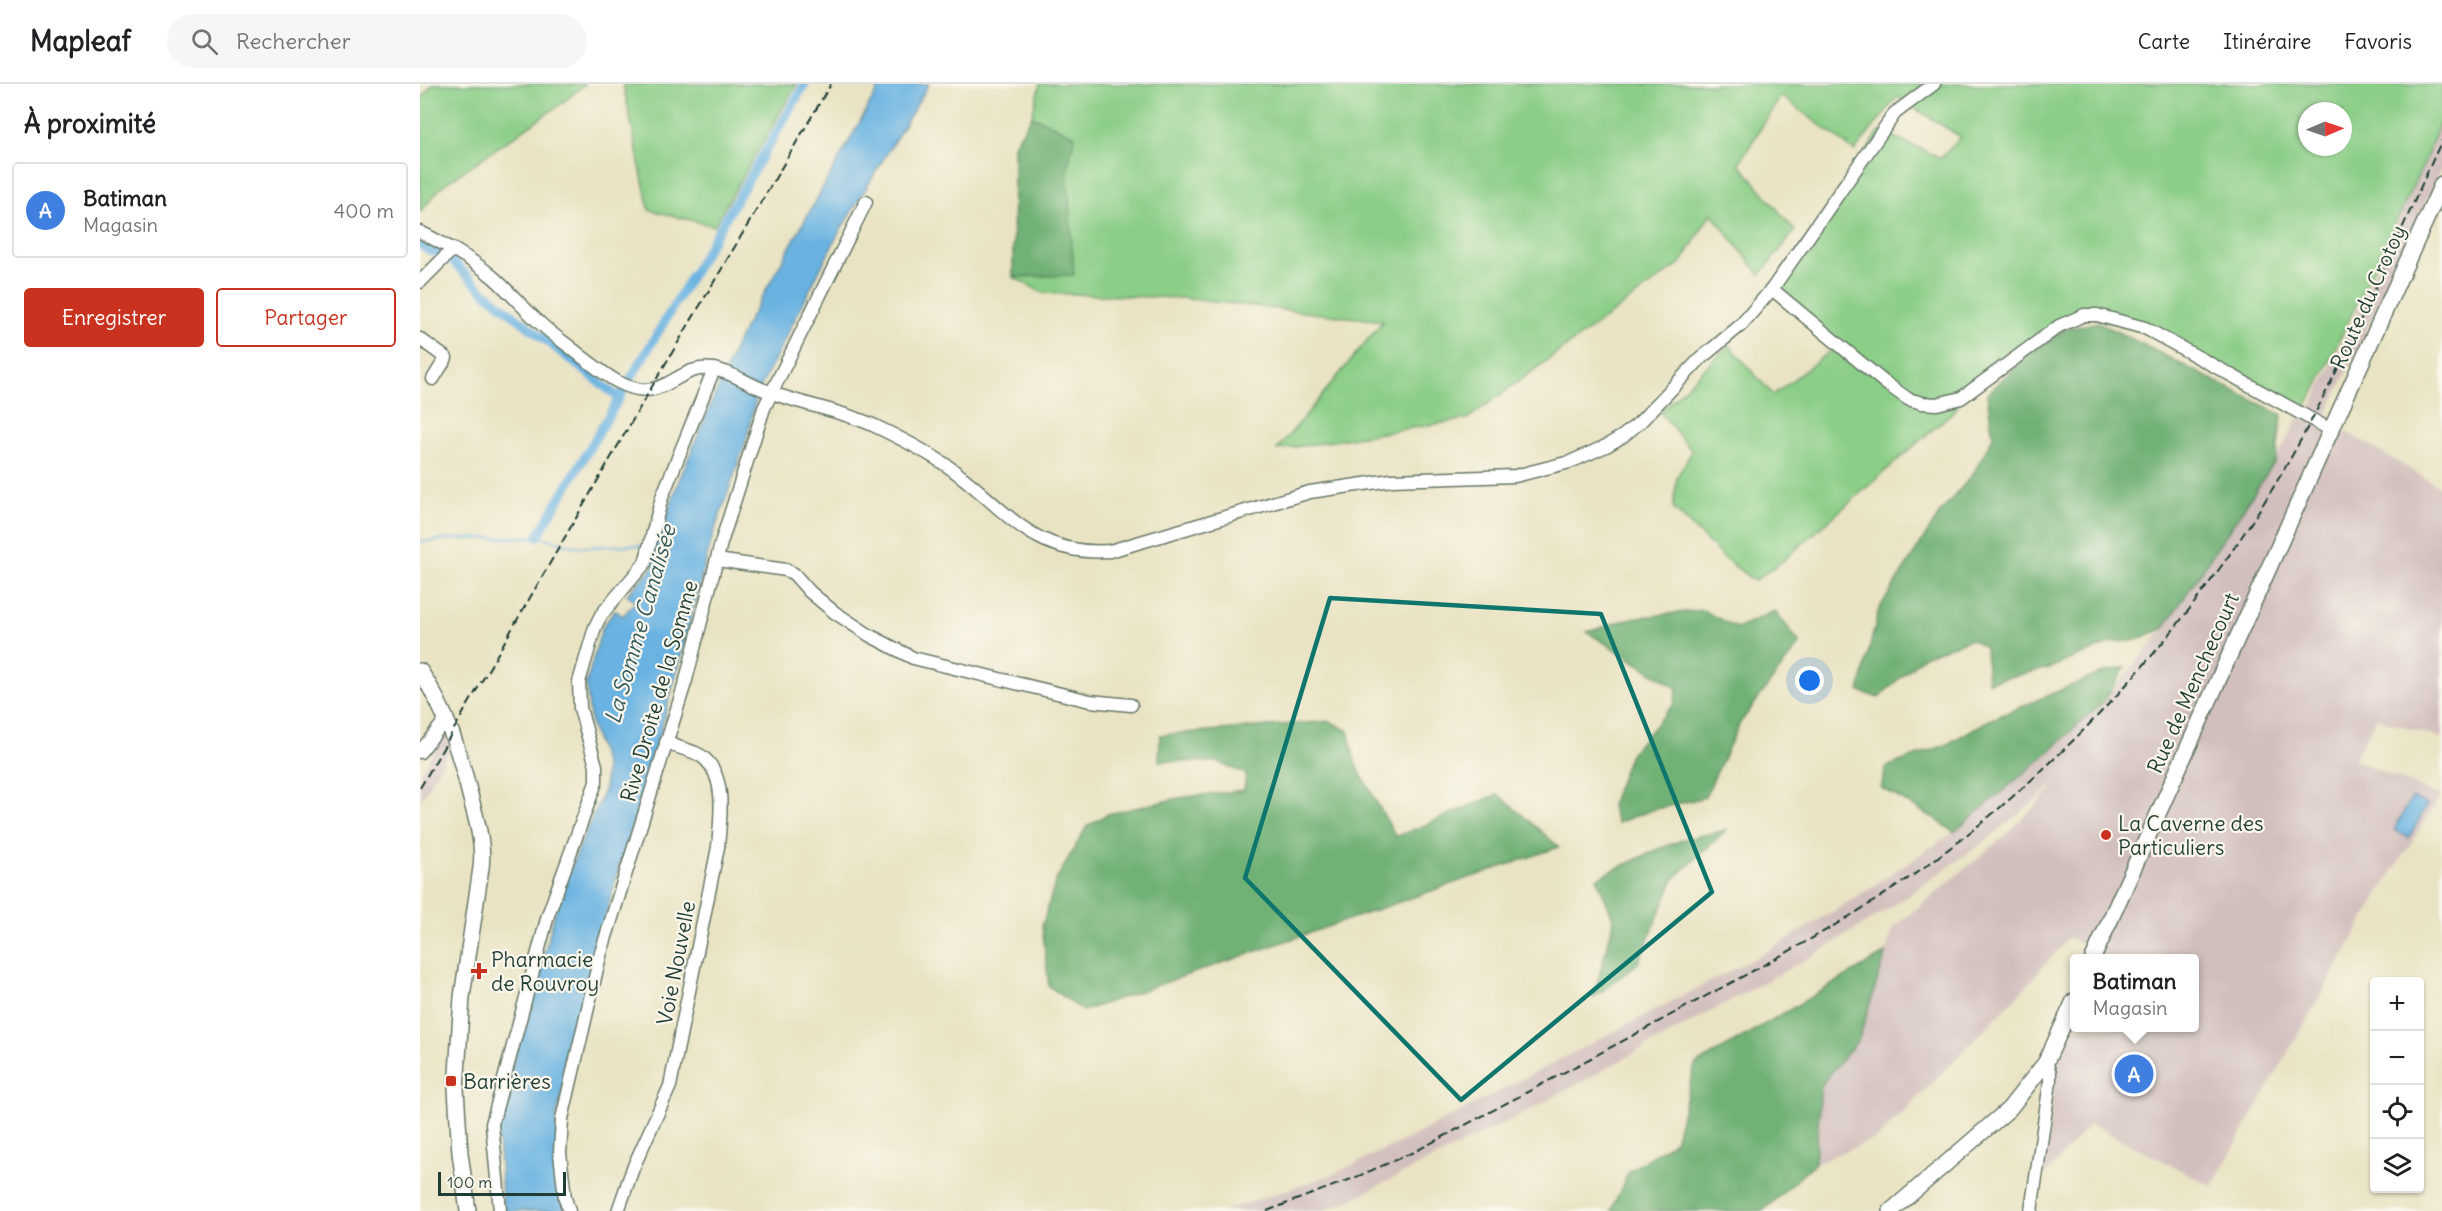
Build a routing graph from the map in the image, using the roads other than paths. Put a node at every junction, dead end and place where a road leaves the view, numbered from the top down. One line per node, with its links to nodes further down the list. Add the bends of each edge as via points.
1 (1934, 84): 7 (street, via 1903,105 1880,131)
2 (2442, 184): 12 (main road, Route du Crotoy)
3 (866, 202): 11 (street, Rive Droite de la Somme)
4 (420, 232): 5 (street)
5 (453, 249): 6 (street); 9 (street, via 494,277 543,326 625,385 655,390 693,371)
6 (420, 282)
7 (1772, 289): 11 (street, via 1741,325 1700,359 1640,422 1587,456 1515,476 1426,478 1310,492 1110,551 1076,550 1043,540 1017,525 942,462 858,419); 12 (street, via 1884,382 1908,399 1922,403 1961,398 2059,326 2084,315 2097,315 2145,328)
8 (420, 339): 10 (street, via 446,358)
9 (717, 370): 11 (street); 25 (street, via 662,497 645,563 600,615 579,682 580,708 596,766 596,782 548,915 492,1124)
10 (433, 379)
11 (769, 392): 13 (street, Rive Droite de la Somme)
12 (2332, 428): 19 (main road, Rue de Menchecourt)
13 (717, 560): 15 (street, via 794,574 834,612 913,658 1090,701); 17 (street, Rive Droite de la Somme)
14 (420, 671): 16 (main road)
15 (1131, 705)
16 (447, 718): 18 (street); 24 (main road, via 463,766 482,851 460,1017 456,1089)
17 (666, 742): 26 (street, Rive Droite de la Somme, via 600,956 562,1119 560,1153); 27 (street, Voie Nouvelle, via 705,758 712,768 721,810 718,846 670,1086 633,1167)
18 (420, 752)
19 (2095, 954)
20 (2070, 1010): 21 (main road)
21 (2046, 1062): 22 (main road); 23 (street, via 2050,1073)
22 (2037, 1075): 23 (street); 28 (main road, via 1994,1124)
23 (2048, 1092): 29 (street)
24 (468, 1211)
25 (500, 1211)
26 (569, 1211)
27 (618, 1211)
28 (1891, 1211)
29 (2031, 1211)

